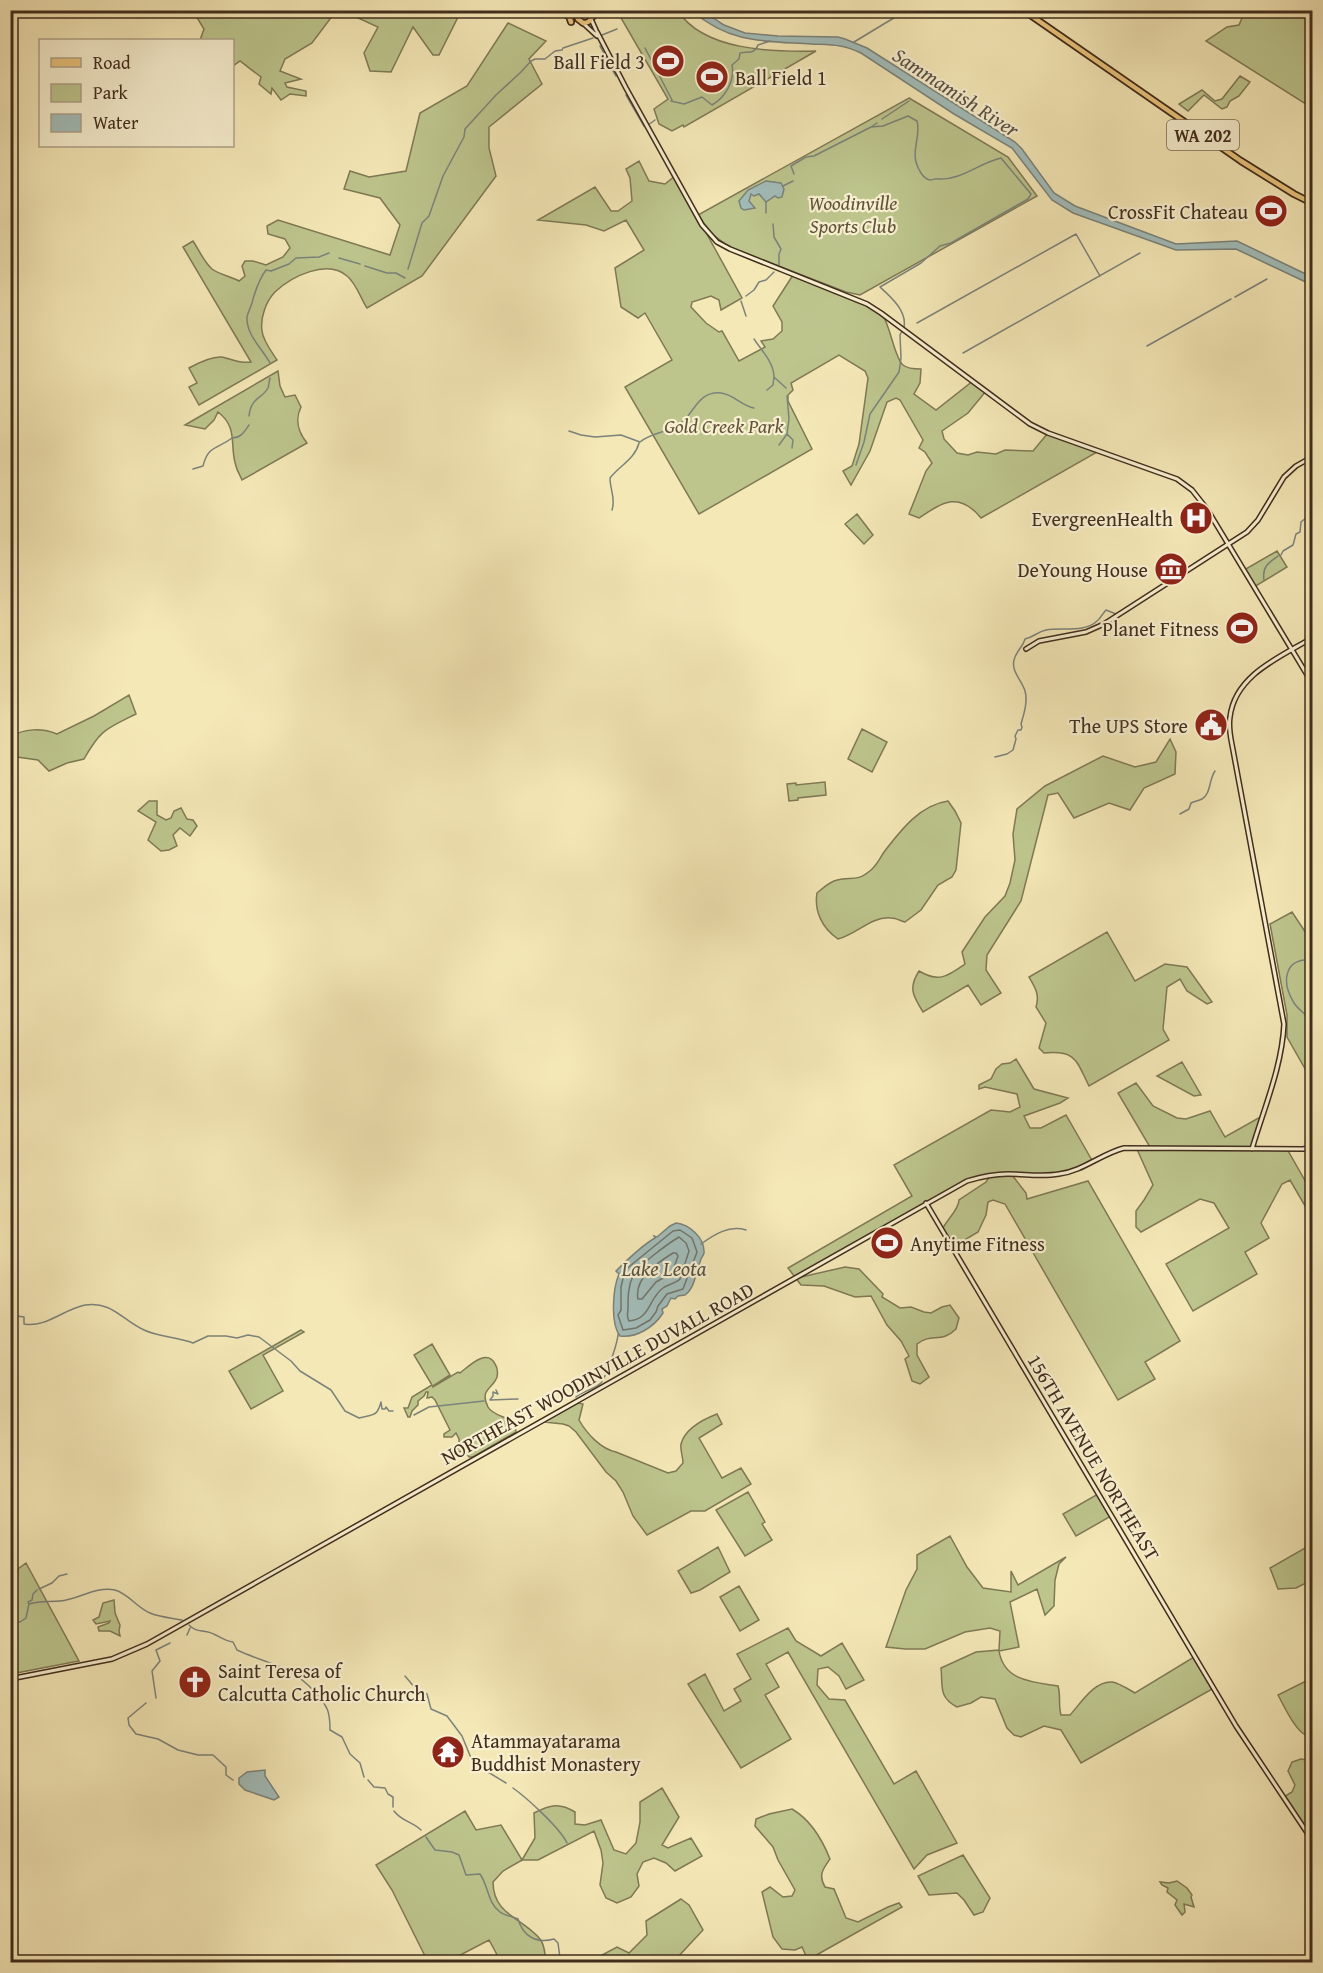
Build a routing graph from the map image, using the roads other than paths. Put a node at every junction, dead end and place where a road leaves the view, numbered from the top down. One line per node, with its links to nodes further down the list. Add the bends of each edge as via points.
1 (557, 10): 5 (main road); 7 (main road, via 569,16)
2 (591, 10): 6 (main road)
3 (601, 10): 6 (main road)
4 (1023, 10): 10 (main road, WA 202, via 1241,161)
5 (578, 13): 8 (main road)
6 (591, 18): 8 (main road); 9 (main road)
7 (571, 22)
8 (583, 23): 9 (main road)
9 (597, 33): 12 (main road, via 702,225 717,242 867,304 1030,424 1177,479 1192,489)
10 (1312, 202)
11 (1312, 457): 12 (main road, via 1290,471 1255,524)
12 (1229, 544): 14 (main road, via 1098,627 1039,640); 15 (main road)
13 (1312, 638): 15 (main road)
14 (1026, 649)
15 (1293, 650): 16 (main road); 18 (main road, via 1245,682 1230,716 1284,1024 1280,1056)
16 (1312, 683)
17 (1312, 1147): 18 (main road, NORTHEAST WOODINVILLE DUVALL ROAD)
18 (1252, 1149): 19 (main road, NORTHEAST WOODINVILLE DUVALL ROAD, via 1124,1148 1071,1172 1002,1174 975,1179)
19 (926, 1203): 20 (main road, NORTHEAST WOODINVILLE DUVALL ROAD, via 147,1644 106,1660); 21 (main road, 156TH AVENUE NORTHEAST, via 1236,1726)
20 (10, 1679)
21 (1312, 1840)

